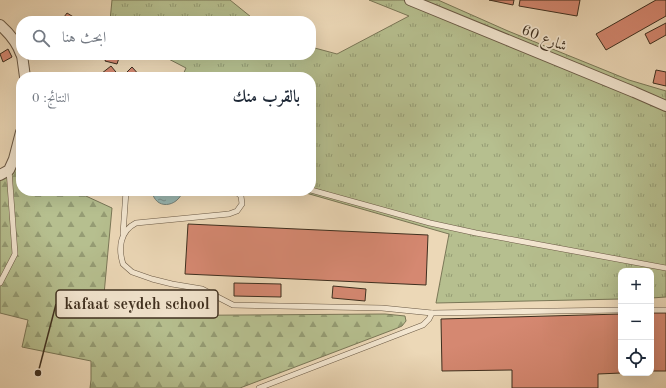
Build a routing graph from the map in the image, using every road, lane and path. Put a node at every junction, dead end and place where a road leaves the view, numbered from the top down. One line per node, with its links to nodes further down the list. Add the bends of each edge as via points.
1 (410, 0): 6 (street, شارع 60)
2 (0, 25): 3 (street)
3 (16, 43)
4 (22, 60): 5 (street)
5 (24, 72)
6 (666, 106)
7 (16, 151): 8 (street)
8 (9, 170): 9 (street); 15 (lane, via 15,254)
9 (0, 175)
10 (316, 191): 14 (lane, via 476,233)
11 (126, 196): 13 (lane)
12 (241, 196): 13 (lane, via 242,204 237,211 229,214 136,222)
13 (123, 236): 19 (lane, via 120,257 127,269 158,281 202,289 233,305 382,308)
14 (666, 268)
15 (0, 283)
16 (618, 310): 19 (lane)
17 (654, 310): 18 (lane)
18 (666, 310)
19 (432, 313): 20 (lane, via 423,325)
20 (259, 388)

